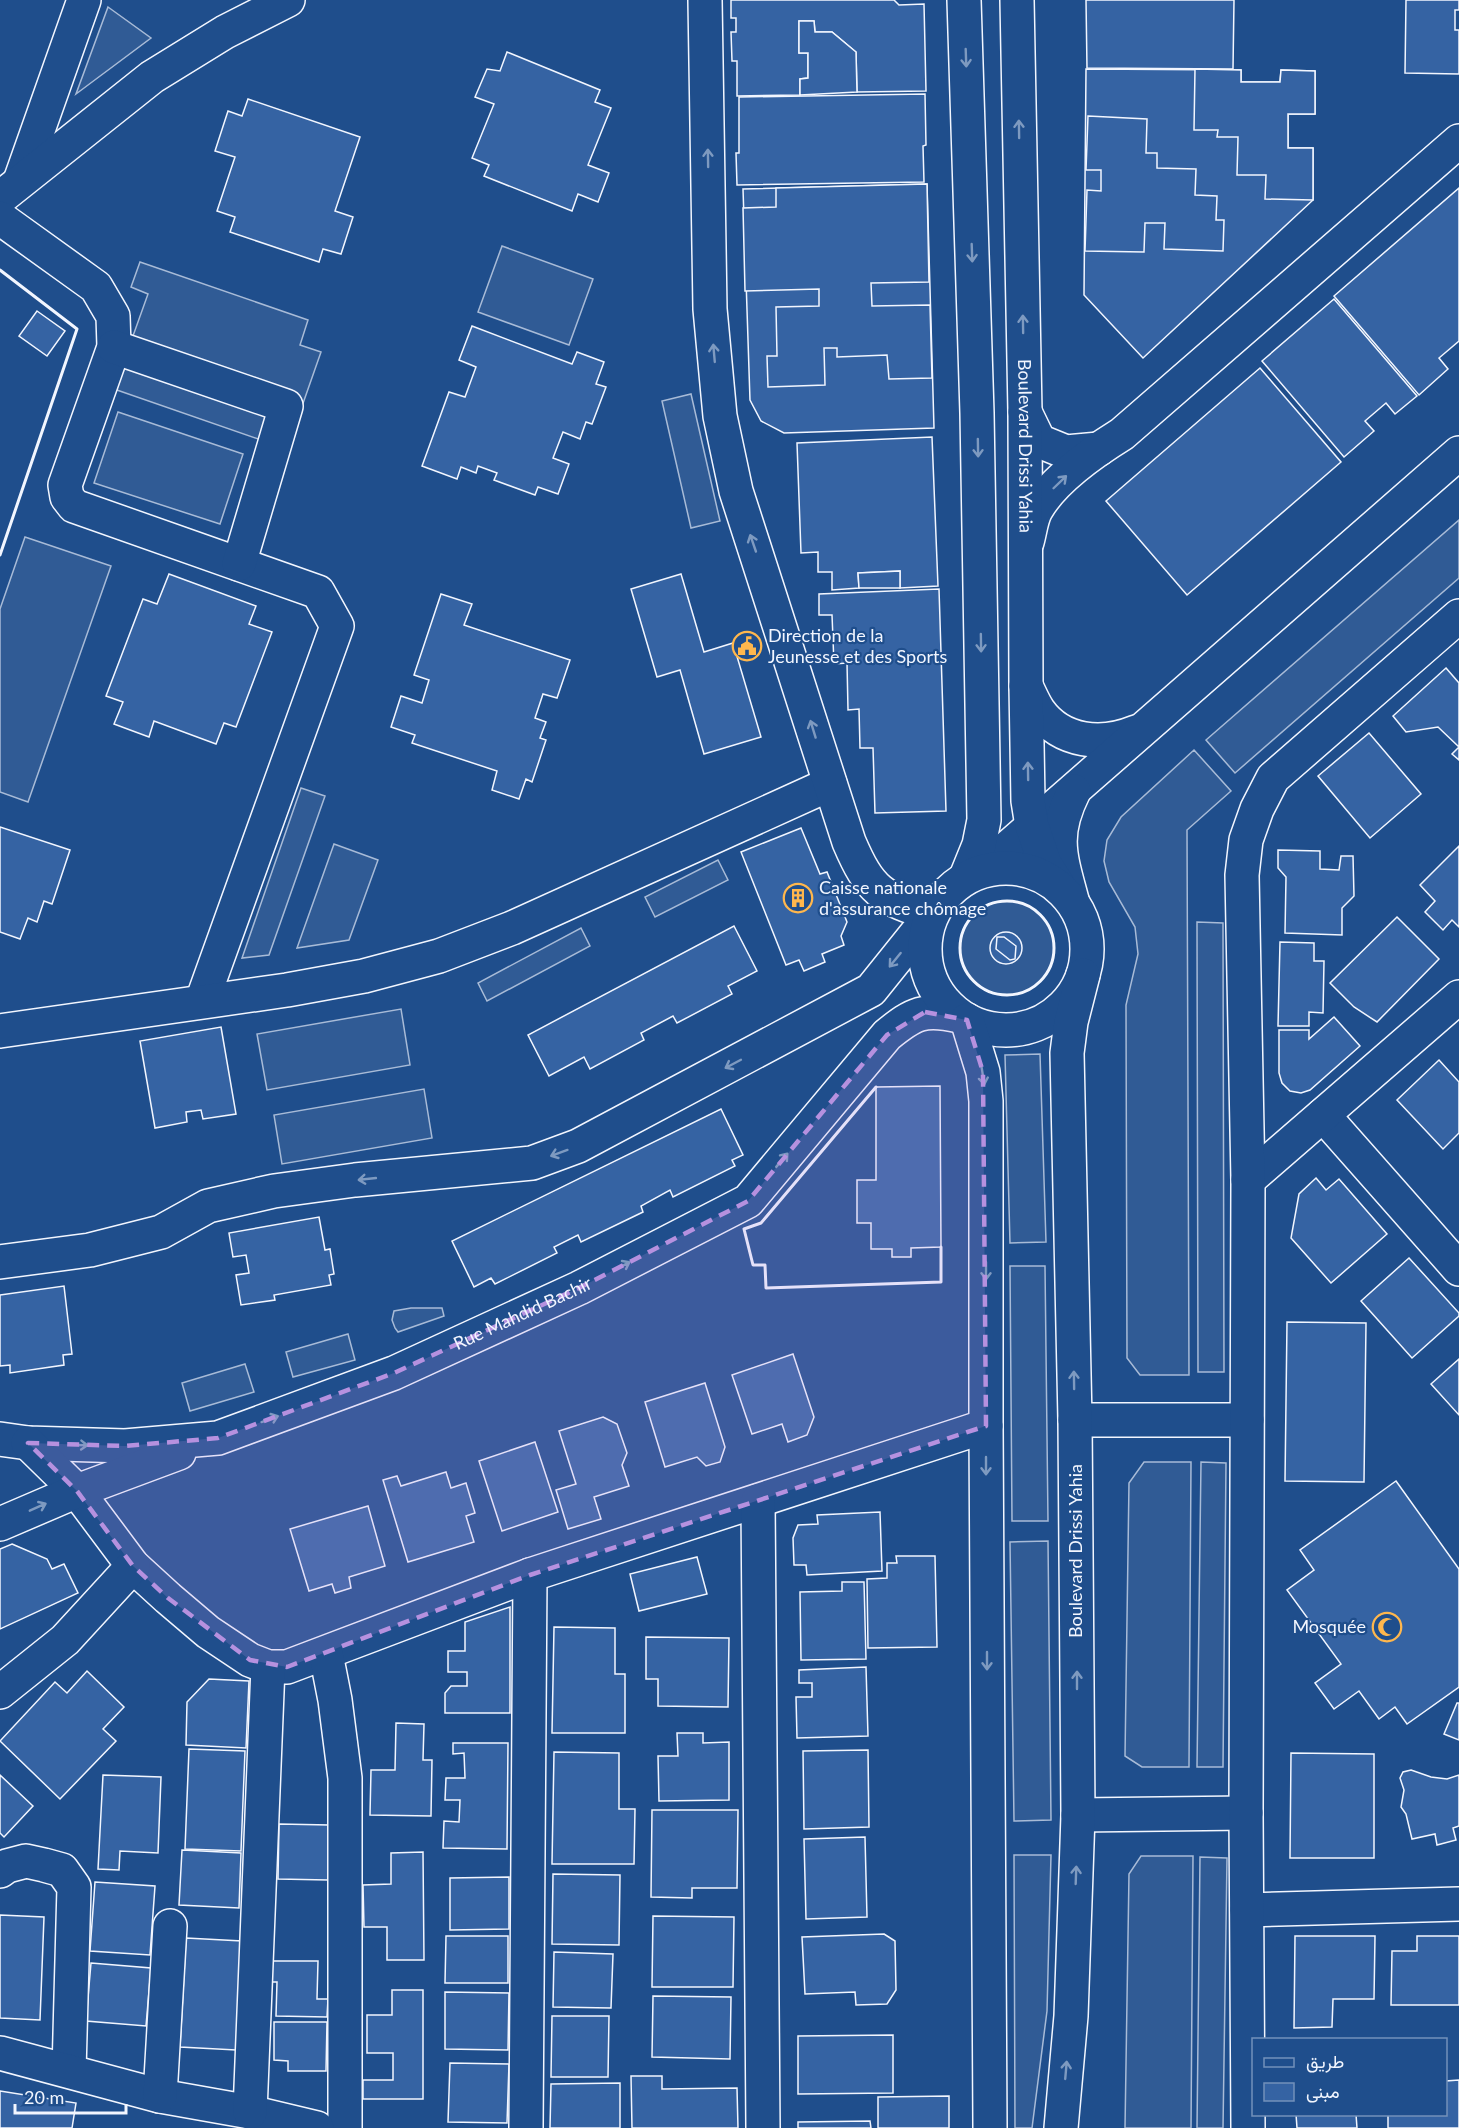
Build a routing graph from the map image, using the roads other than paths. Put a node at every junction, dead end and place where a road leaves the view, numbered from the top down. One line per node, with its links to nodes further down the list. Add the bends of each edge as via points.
1 (84, 0): 7 (street)
2 (288, 0): 7 (street, via 225,32 152,77)
3 (705, 0): 18 (street, one-way to 3, via 736,491 720,416 710,309)
4 (964, 0): 21 (street, one-way to 21, via 984,820)
5 (1017, 0): 10 (street, Boulevard Drissi Yahia, one-way to 5)
6 (1459, 141): 11 (street, via 1122,434)
7 (10, 189)
8 (0, 218): 9 (street, via 96,287 113,316)
9 (114, 348): 14 (street, via 65,485 67,497 74,506); 14 (street, via 286,406)
10 (1025, 412): 11 (street, via 1039,441 1066,452); 13 (street, Boulevard Drissi Yahia)
11 (1098, 448): 13 (street, one-way to 11, via 1034,513 1045,497)
12 (1459, 453): 17 (street)
13 (1025, 551): 16 (street, Boulevard Drissi Yahia)
14 (239, 564): 26 (street, via 318,592 337,626)
15 (1459, 616): 30 (street, via 1273,778 1257,809 1246,840 1242,875)
16 (1026, 686): 17 (street, via 1039,711 1066,735 1093,741 1119,739); 20 (street, Boulevard Drissi Yahia, one-way to 16)
17 (1141, 730): 19 (street)
18 (830, 784): 23 (street, via 849,842 870,882 896,902); 26 (street, via 512,928 439,956 364,976)
19 (1076, 787): 20 (street); 22 (street, via 1060,830)
20 (1032, 826): 21 (street); 22 (street, Boulevard Drissi Yahia, via 1045,864)
21 (974, 874): 22 (street, via 997,867 1030,870); 23 (street, via 952,887)
22 (1065, 893): 24 (street, via 1080,913 1085,928 1087,960)
23 (932, 914): 27 (street, via 925,942 927,970 945,1003); 31 (street, one-way to 31, via 871,990 578,1146 532,1163 274,1191 208,1206 161,1232 90,1250)
24 (1083, 975): 27 (street, via 1065,1005 1035,1025 1000,1030); 33 (street, Boulevard Drissi Yahia, one-way to 24, via 1067,1053)
25 (1459, 997): 29 (street)
26 (202, 1001): 28 (street)
27 (963, 1018): 35 (street, one-way to 35, via 983,1072 986,1101); 36 (street, Rue Mahdid Bachir, one-way to 27, via 394,1373 579,1288 748,1201 887,1035 907,1019 925,1012)
28 (0, 1031)
29 (1323, 1115): 30 (street); 32 (street)
30 (1248, 1180): 34 (street)
31 (0, 1262)
32 (1459, 1269)
33 (1075, 1420): 34 (street); 47 (street, Boulevard Drissi Yahia, one-way to 33)
34 (1247, 1420): 46 (street)
35 (986, 1426): 39 (street); 60 (street, one-way to 60)
36 (218, 1438): 37 (street, Rue Mahdid Bachir, one-way to 36, via 125,1446); 38 (street)
37 (14, 1441): 38 (street)
38 (77, 1491): 40 (street, one-way to 38); 41 (street)
39 (758, 1501): 42 (street); 59 (street)
40 (0, 1524)
41 (133, 1566): 44 (street, via 208,1632 250,1660); 45 (street, via 65,1640)
42 (530, 1575): 43 (street); 58 (street)
43 (326, 1654): 44 (street, via 287,1667); 57 (street, via 345,1778)
44 (268, 1667): 55 (street)
45 (0, 1692)
46 (1246, 1813): 47 (street); 50 (street)
47 (1078, 1815): 61 (street, Boulevard Drissi Yahia, one-way to 47, via 1071,2016)
48 (0, 1871): 53 (street, via 26,1861 62,1870 74,1887)
49 (1459, 1904): 50 (street)
50 (1247, 1910): 62 (street)
51 (170, 1926): 54 (street)
52 (0, 2053): 53 (street)
53 (69, 2072): 54 (street)
54 (160, 2096): 55 (street)
55 (250, 2112): 56 (street)
56 (317, 2128)
57 (345, 2128)
58 (526, 2128)
59 (763, 2128)
60 (990, 2128)
61 (1061, 2128)
62 (1248, 2128)

